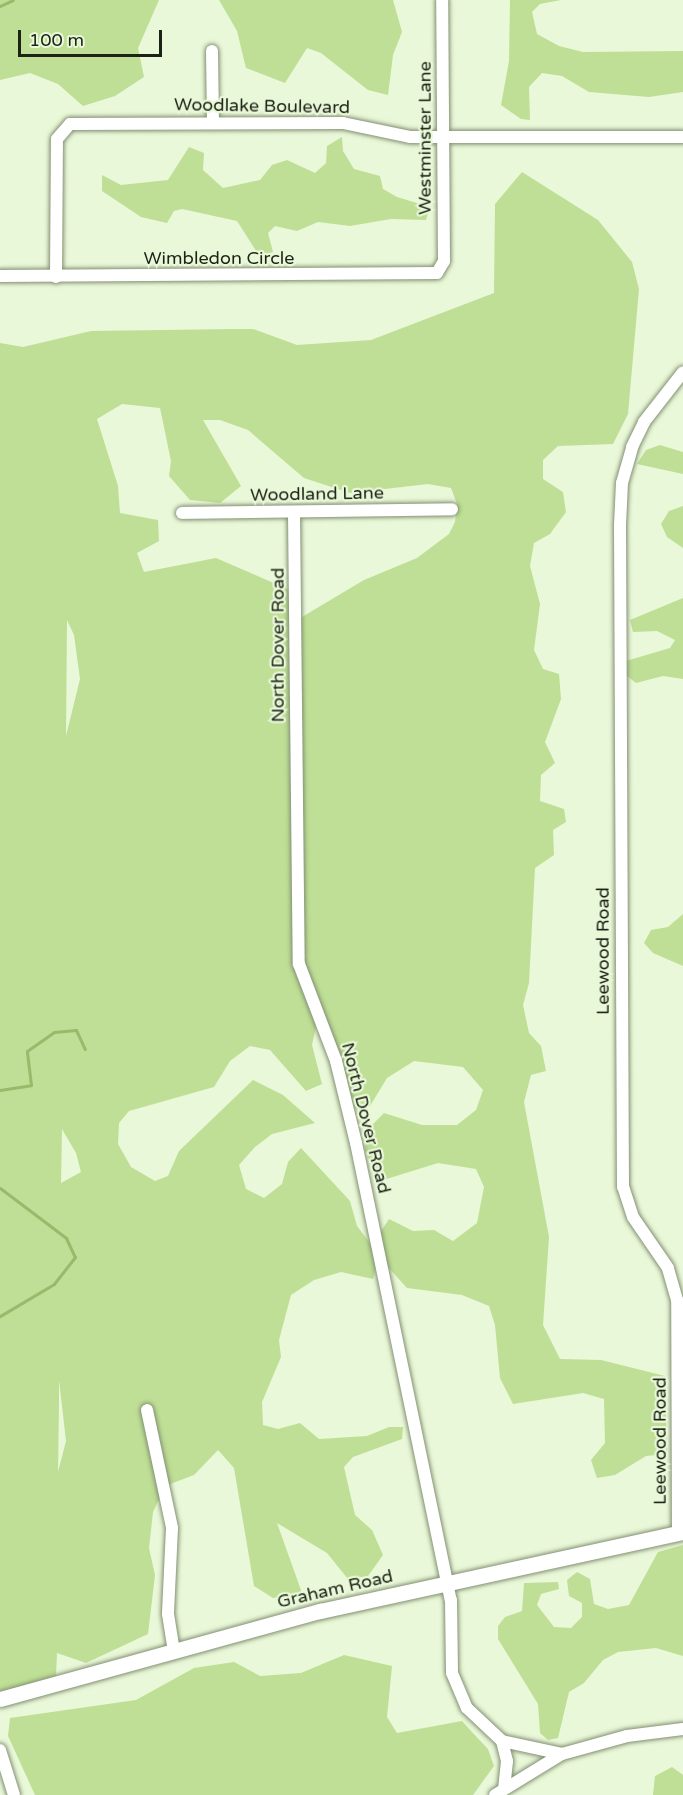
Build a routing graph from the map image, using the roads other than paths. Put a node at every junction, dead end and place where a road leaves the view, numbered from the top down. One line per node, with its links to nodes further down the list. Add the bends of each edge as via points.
1 (442, 0): 5 (street, Westminster Lane)
2 (212, 51): 3 (street)
3 (213, 123): 5 (street, Woodlake Boulevard, via 343,123 399,135); 8 (street, Woodlake Boulevard, via 63,128 57,140)
4 (683, 137): 5 (street, Woodlake Boulevard)
5 (443, 138): 6 (street, Westminster Lane, via 444,261)
6 (437, 273): 8 (street, Wimbledon Circle, via 428,277)
7 (0, 276): 8 (street, Wimbledon Circle)
8 (56, 277)
9 (683, 372): 13 (street, Leewood Road, via 644,422 632,447 622,483 620,525 623,1186 633,1217 668,1268)
10 (452, 509): 12 (street, Woodland Lane)
11 (182, 513): 12 (street, Woodland Lane)
12 (294, 514): 16 (street, North Dover Road, via 299,964 348,1106)
13 (680, 1300): 15 (street, Leewood Road)
14 (147, 1410): 17 (street, via 172,1527 168,1614)
15 (681, 1532): 16 (main road, Graham Road)
16 (447, 1584): 17 (main road, Graham Road, via 320,1611); 20 (street, North Dover Road, via 453,1608 448,1651 454,1682 473,1714)
17 (174, 1651): 18 (main road, Graham Road)
18 (0, 1699)
19 (683, 1728): 22 (street, via 627,1736)
20 (502, 1741): 22 (street); 23 (street, via 507,1761)
21 (0, 1750): 24 (street)
22 (562, 1754): 23 (street)
23 (500, 1792)
24 (14, 1795)

